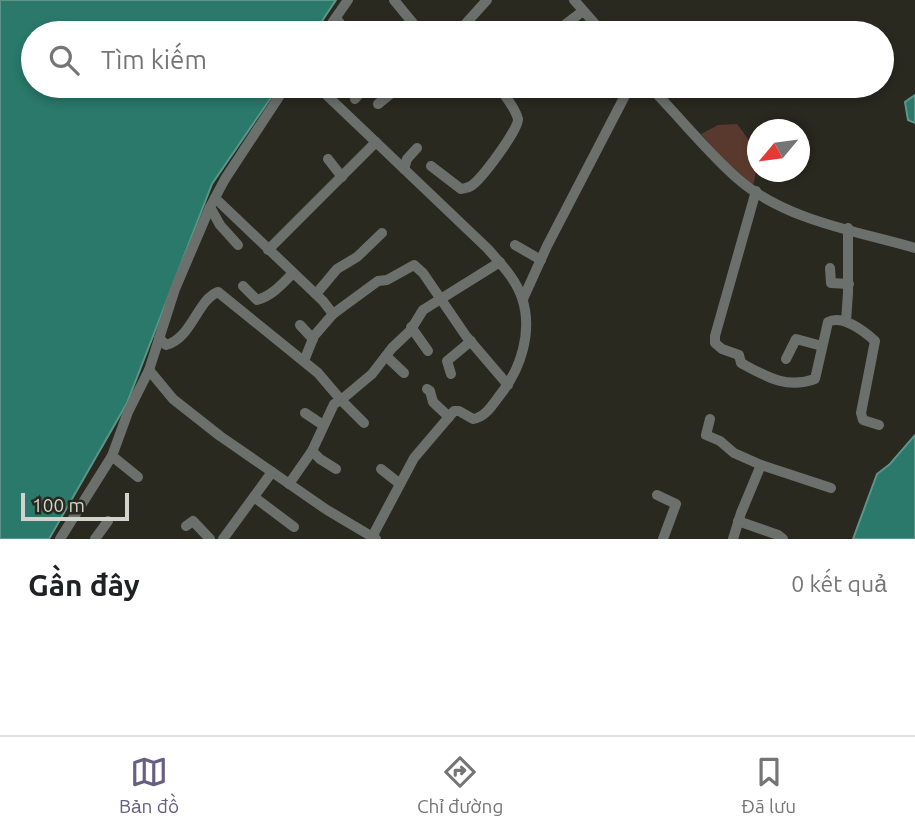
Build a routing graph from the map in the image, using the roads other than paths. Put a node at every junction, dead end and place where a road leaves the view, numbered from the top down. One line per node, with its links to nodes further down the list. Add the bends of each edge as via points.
1 (348, 0): 6 (street)
2 (394, 0): 9 (street)
3 (487, 0): 10 (street)
4 (574, 0): 5 (street)
5 (583, 10): 11 (street); 12 (street)
6 (336, 18): 7 (street); 8 (street)
7 (334, 21)
8 (338, 21)
9 (411, 21)
10 (469, 21)
11 (569, 21)
12 (593, 21)
13 (278, 98): 27 (street)
14 (330, 98): 20 (street)
15 (388, 98): 19 (street)
16 (506, 98): 23 (street, via 515,111 517,128 485,173 461,189)
17 (624, 98): 34 (street)
18 (660, 98): 26 (street, via 738,179)
19 (378, 104)
20 (376, 142): 24 (street); 25 (street)
21 (417, 148): 24 (street)
22 (328, 159): 25 (street)
23 (431, 166)
24 (404, 169): 35 (street)
25 (342, 177): 33 (street)
26 (756, 191): 28 (street, via 809,219); 50 (street, via 715,343 739,355 741,363 792,384 814,380)
27 (212, 203): 30 (street, via 220,225); 33 (street); 47 (street)
28 (848, 228): 32 (street); 38 (street)
29 (382, 233): 40 (street, via 357,257 337,268)
30 (238, 245)
31 (516, 245): 34 (street)
32 (915, 248)
33 (268, 250): 37 (street)
34 (541, 260): 42 (street)
35 (500, 262): 41 (street); 42 (street)
36 (830, 268): 38 (street, via 831,283)
37 (293, 273): 39 (street, via 260,300); 40 (street)
38 (849, 284): 44 (street)
39 (243, 286)
40 (316, 294): 43 (street)
41 (440, 299): 43 (street, via 421,270 411,265 376,282); 46 (street, via 423,310); 49 (street)
42 (523, 299): 58 (street, via 525,340)
43 (334, 314): 48 (street)
44 (846, 321): 50 (street, via 828,322); 66 (street, via 875,341 861,413 863,420)
45 (300, 325): 48 (street)
46 (411, 327): 51 (street); 52 (street)
47 (159, 338): 54 (street, via 166,345 172,343 218,292); 55 (street)
48 (313, 338): 54 (street)
49 (471, 341): 57 (street, via 447,361); 58 (street)
50 (822, 346): 53 (street, via 796,339)
51 (428, 351)
52 (386, 356): 56 (street); 60 (street, via 365,382)
53 (786, 359)
54 (304, 360): 60 (street)
55 (149, 370): 68 (street); 72 (street, via 173,399)
56 (404, 373)
57 (451, 374)
58 (508, 385): 62 (street, via 481,416 472,419 457,411)
59 (427, 389): 62 (street)
60 (341, 400): 64 (street); 65 (street, via 331,407)
61 (305, 413): 65 (street)
62 (449, 417): 75 (street, via 422,447)
63 (710, 419): 69 (street, via 707,436)
64 (365, 423)
65 (323, 425): 67 (street)
66 (879, 425)
67 (312, 451): 70 (street); 74 (street)
68 (112, 456): 73 (street); 85 (street)
69 (761, 465): 76 (street); 80 (street)
70 (336, 469)
71 (382, 469): 75 (street)
72 (272, 472): 74 (street); 78 (street)
73 (138, 477)
74 (289, 484): 84 (street)
75 (400, 484): 84 (street)
76 (831, 488)
77 (657, 495): 88 (street, via 676,504)
78 (254, 496): 82 (street); 83 (street)
79 (108, 521): 86 (street)
80 (738, 521): 89 (street); 90 (street)
81 (186, 526): 87 (street, via 192,521)
82 (295, 527)
83 (227, 537)
84 (372, 538)
85 (60, 539)
86 (95, 539)
87 (210, 539)
88 (663, 539)
89 (733, 539)
90 (782, 539)

